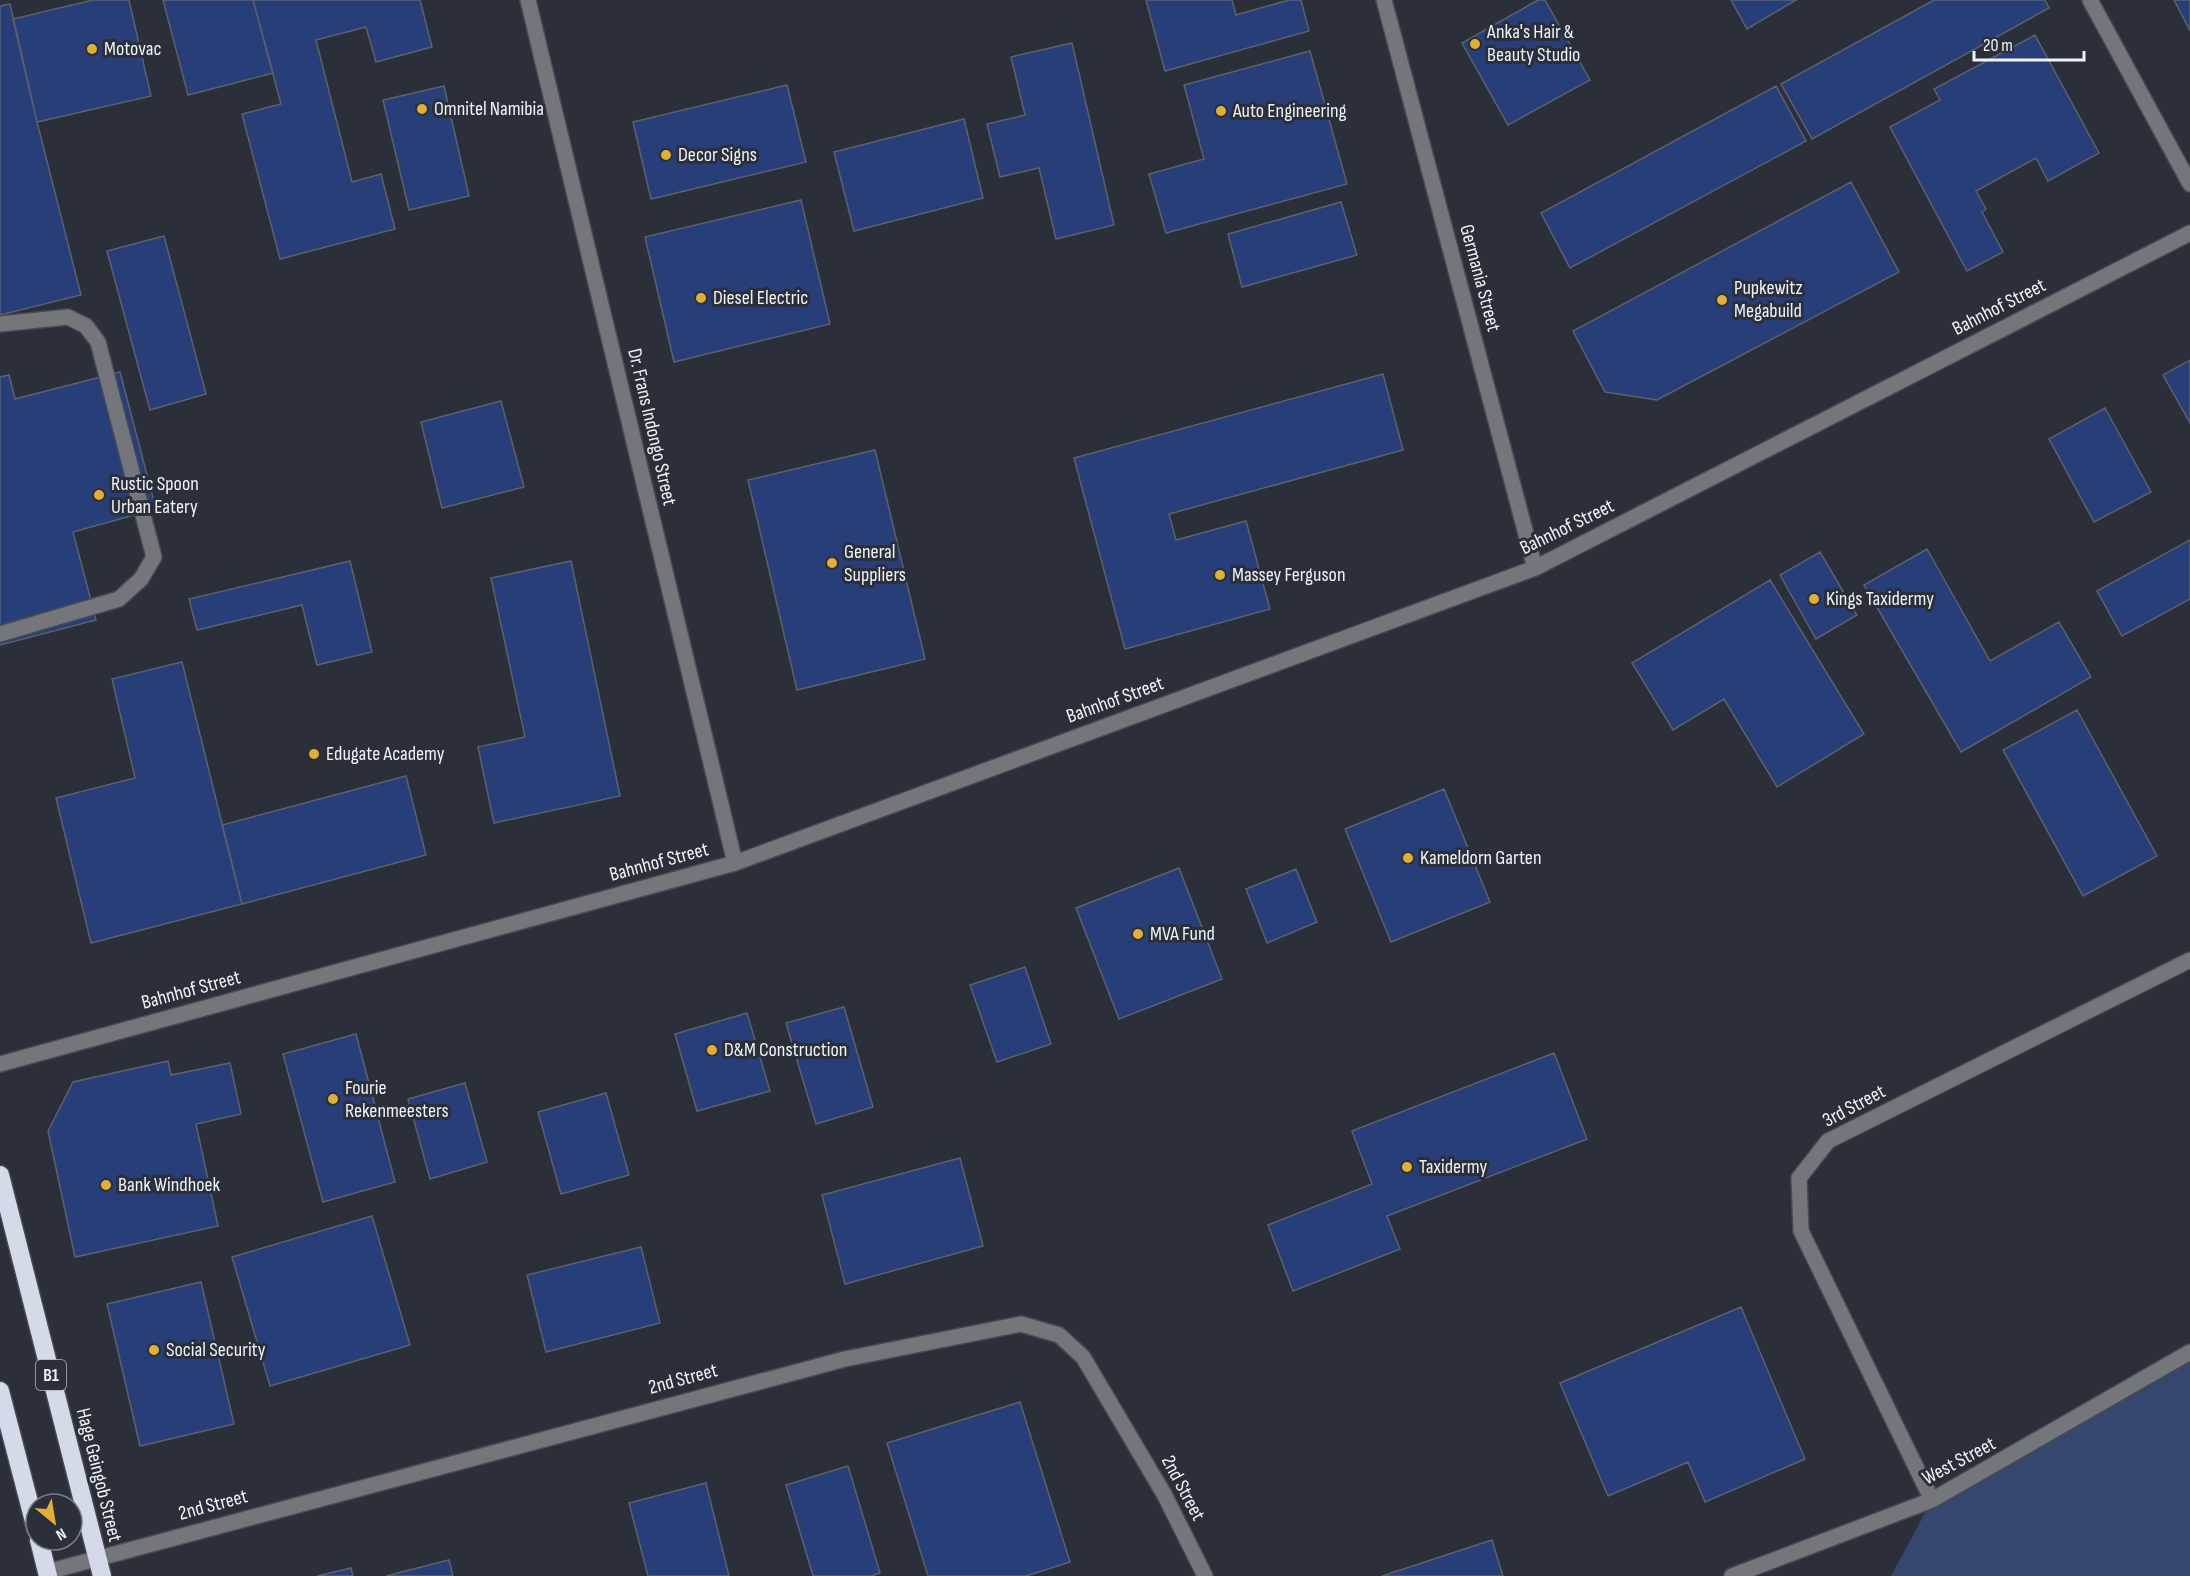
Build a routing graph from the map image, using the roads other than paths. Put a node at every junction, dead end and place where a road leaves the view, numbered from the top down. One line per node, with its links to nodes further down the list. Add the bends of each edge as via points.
1 (528, 0): 9 (street, Dr. Frans Indongo Street)
2 (1384, 0): 7 (street, Germania Street)
3 (2090, 0): 4 (street)
4 (2190, 184)
5 (2190, 233): 7 (street, Bahnhof Street)
6 (0, 324): 8 (street, via 68,317 86,326 98,342 154,557 141,579 119,599)
7 (1535, 568): 9 (street, Bahnhof Street)
8 (0, 634)
9 (735, 863): 11 (street, Bahnhof Street)
10 (2190, 960): 16 (street, 3rd Street, via 1828,1141 1799,1178 1801,1231)
11 (0, 1064)
12 (0, 1175): 18 (highway, Hage Geingob Street / B1)
13 (2190, 1352): 16 (street, West Street)
14 (0, 1391): 15 (highway)
15 (26, 1492)
16 (1932, 1500): 22 (street, West Street)
17 (42, 1552): 19 (highway)
18 (97, 1558): 19 (street, 2nd Street); 20 (highway, Hage Geingob Street / B1); 21 (street, 2nd Street, via 833,1362 1021,1324 1059,1335 1083,1357 1164,1494)
19 (48, 1574)
20 (102, 1576)
21 (1204, 1576)
22 (1732, 1576)

